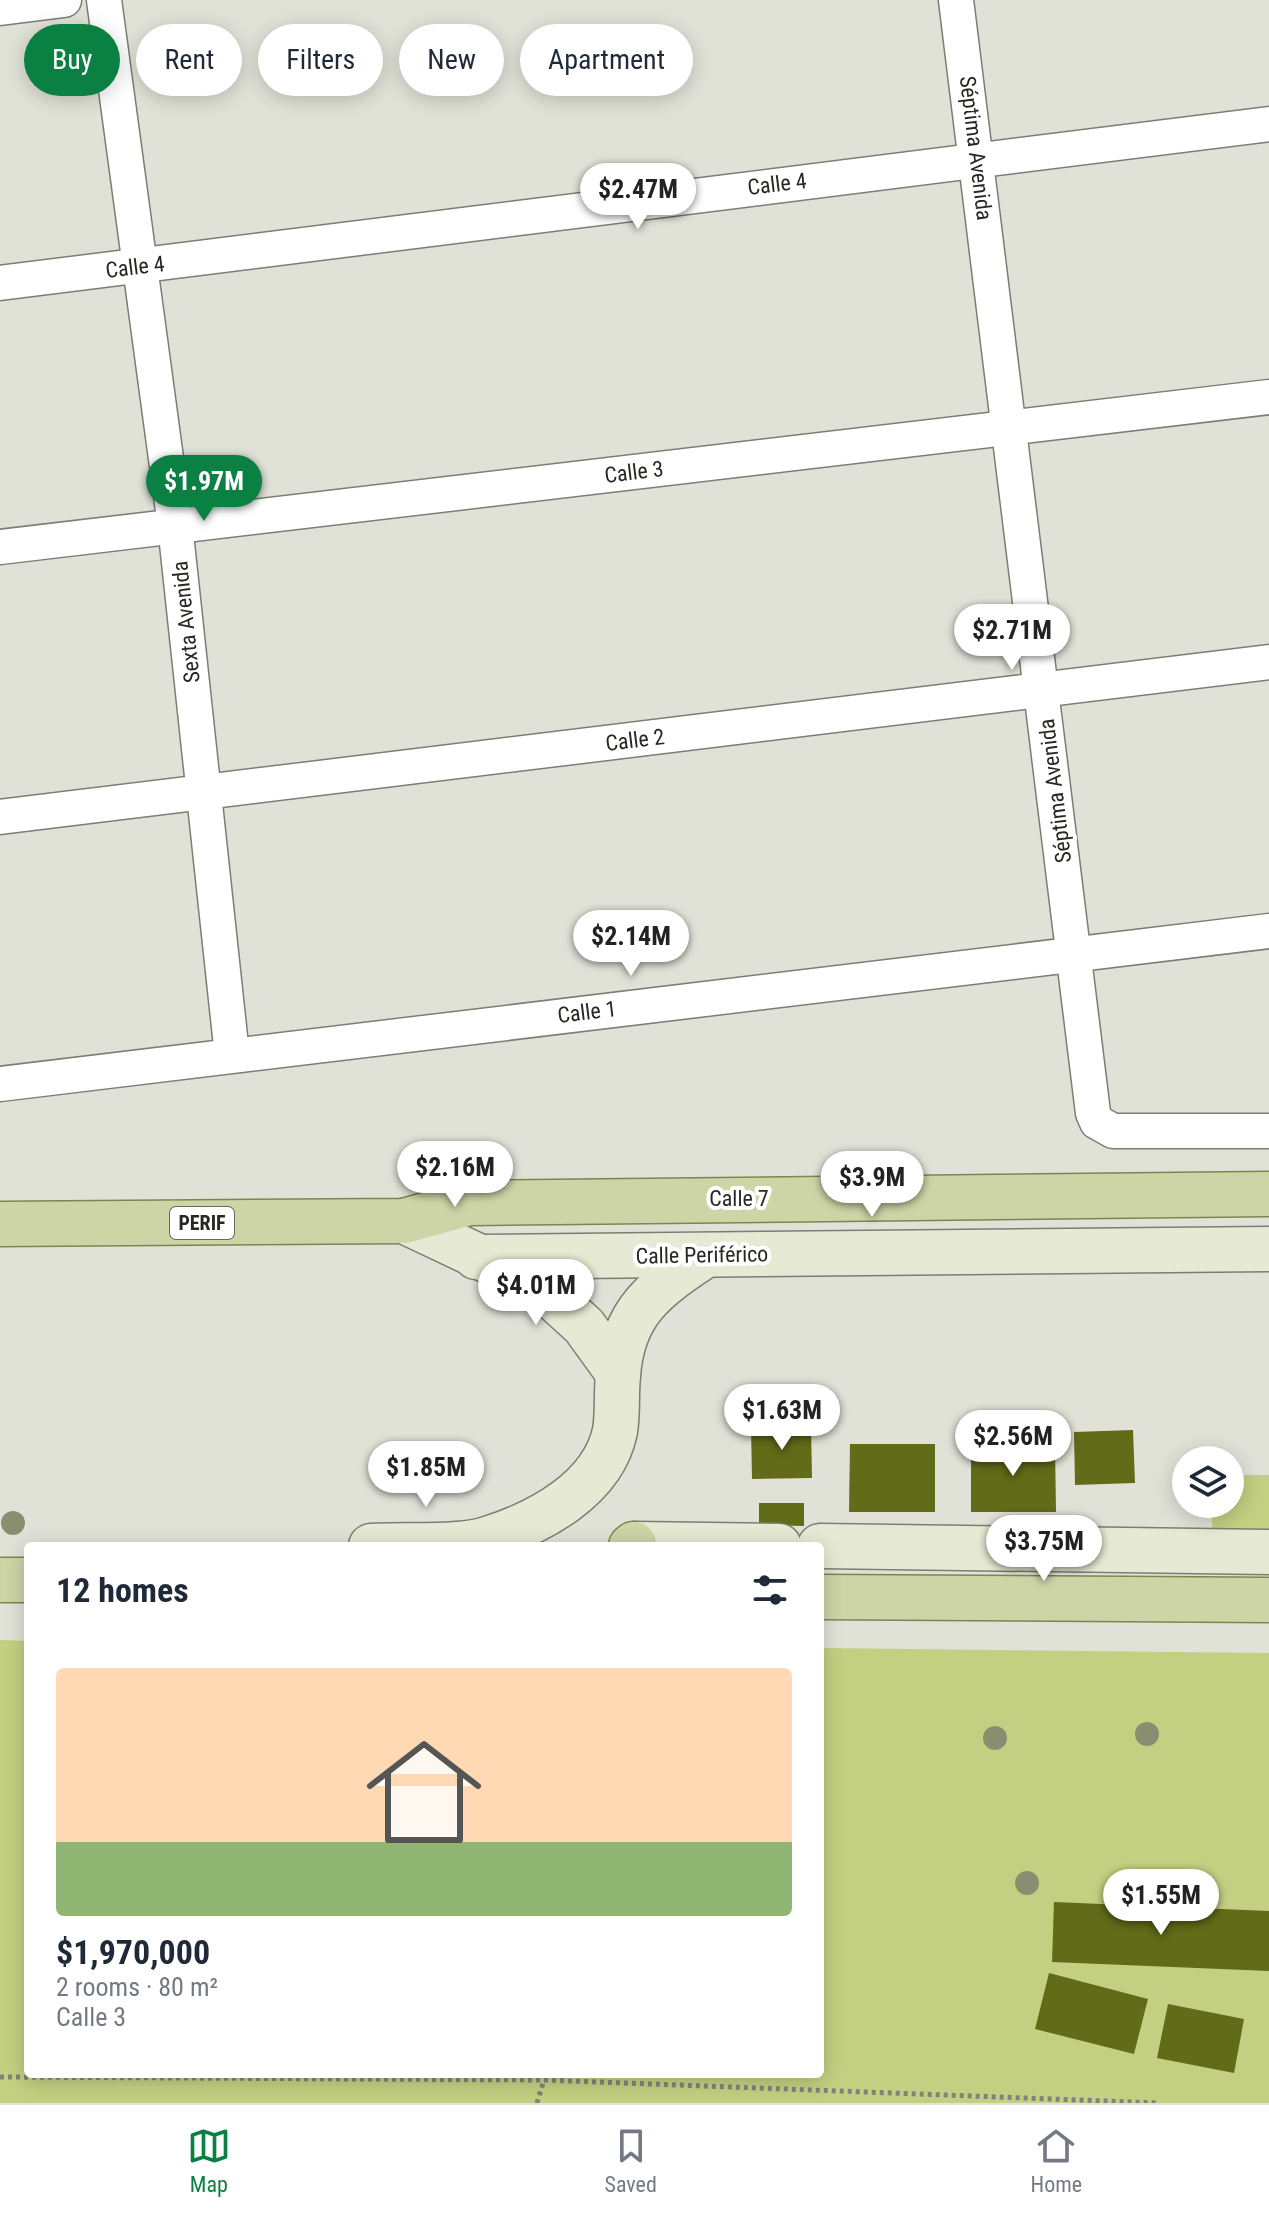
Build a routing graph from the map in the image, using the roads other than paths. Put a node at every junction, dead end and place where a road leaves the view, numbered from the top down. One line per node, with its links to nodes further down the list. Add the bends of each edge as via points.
1 (64, 0): 4 (street)
2 (104, 0): 7 (street, Sexta Avenida)
3 (956, 0): 6 (street, Séptima Avenida)
4 (0, 8)
5 (1269, 124): 6 (street, Calle 4)
6 (977, 158): 7 (street, Calle 4); 10 (street, Séptima Avenida)
7 (139, 267): 8 (street, Calle 4); 11 (street, Sexta Avenida)
8 (0, 283)
9 (1269, 397): 10 (street, Calle 3)
10 (1012, 428): 11 (street, Calle 3); 14 (street, Séptima Avenida)
11 (175, 525): 12 (street, Calle 3); 15 (street, Sexta Avenida)
12 (0, 547)
13 (1269, 662): 14 (street, Calle 2)
14 (1043, 690): 15 (street, Calle 2); 18 (street, Séptima Avenida)
15 (205, 794): 16 (street, Calle 2); 19 (street, Sexta Avenida)
16 (0, 817)
17 (1269, 931): 18 (street, Calle 1)
18 (1074, 955): 19 (street, Calle 1); 21 (street, Séptima Avenida, via 1097,1122 1113,1131)
19 (232, 1055): 20 (street, Calle 1)
20 (0, 1084)
21 (1269, 1131)
22 (1269, 1194): 23 (main road, Calle 7 / PERIF, via 469,1203)
23 (404, 1221): 24 (main road, Calle Periférico / PERIF); 27 (main road, Calle Periférico)
24 (0, 1224)
25 (1269, 1249): 26 (main road, Calle Periférico)
26 (706, 1255): 27 (main road, Calle Periférico); 28 (main road, via 661,1285 640,1307 629,1325)
27 (476, 1257): 28 (main road, via 539,1285 584,1326)
28 (618, 1373): 29 (main road, via 615,1430 588,1483 560,1507 485,1540)
29 (447, 1542)
30 (824, 1546): 31 (main road)
31 (1269, 1552)
32 (0, 1580): 33 (main road)
33 (24, 1580)
34 (824, 1597): 35 (main road)
35 (1269, 1600)

